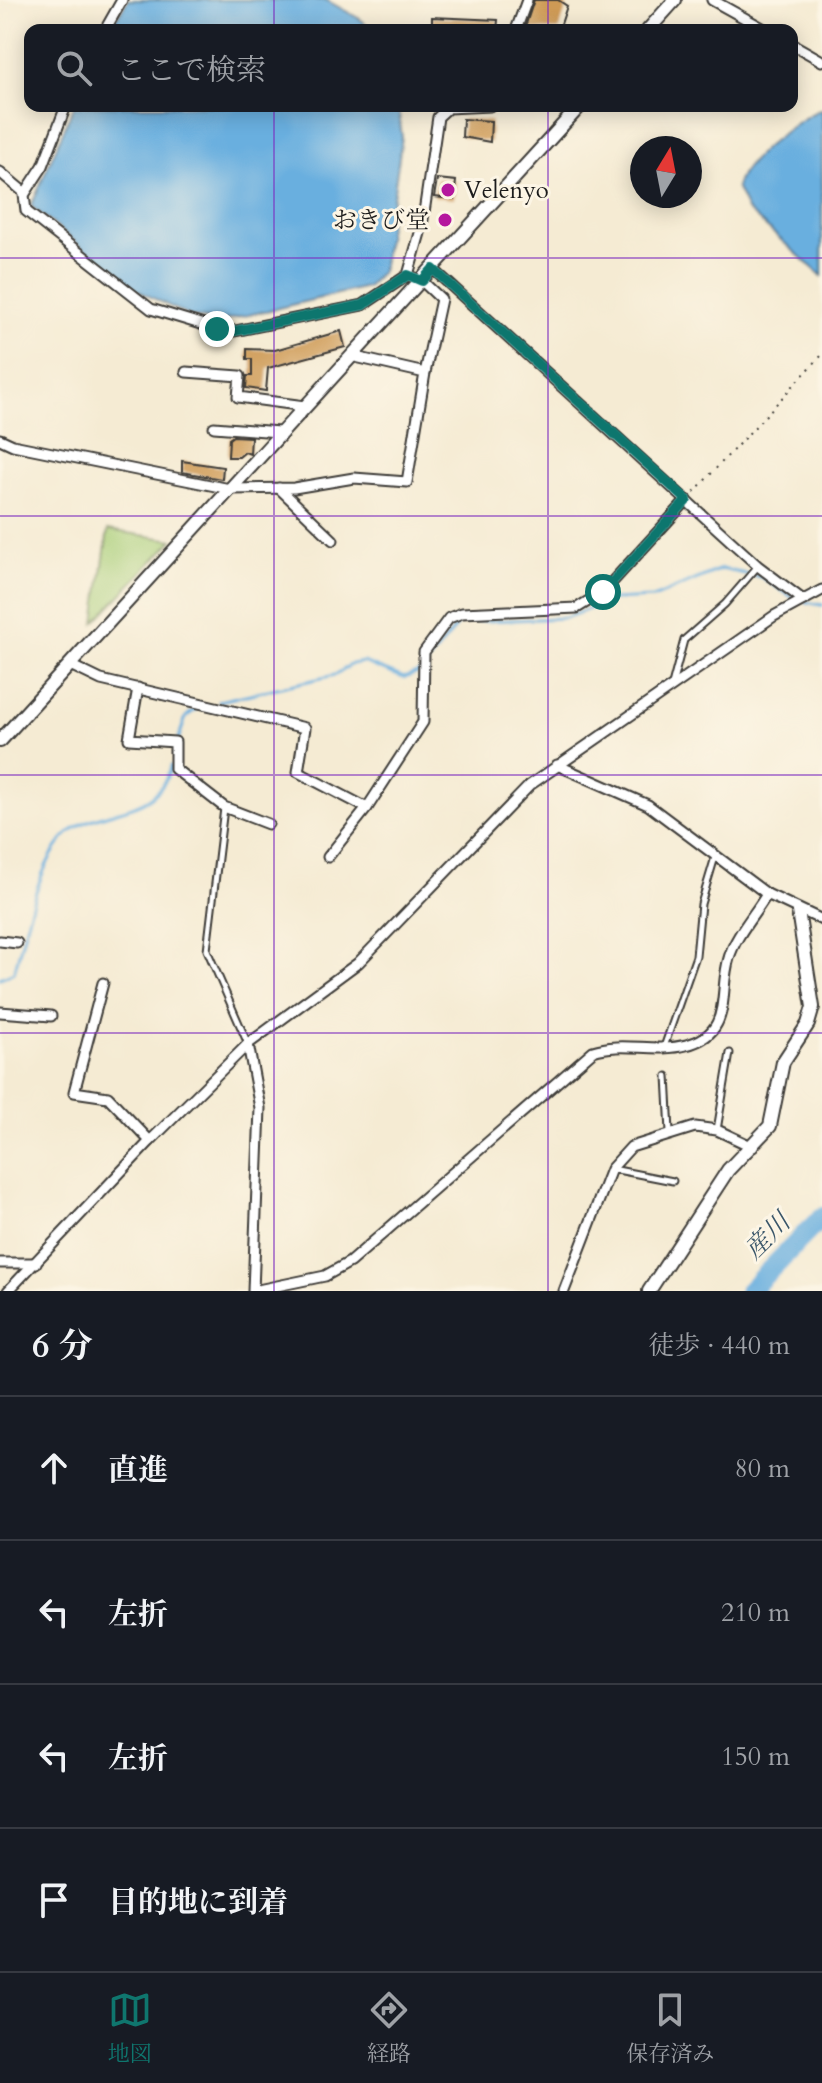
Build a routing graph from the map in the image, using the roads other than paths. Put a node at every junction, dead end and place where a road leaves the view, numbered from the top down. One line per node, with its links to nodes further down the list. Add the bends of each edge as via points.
1 (122, 0): 5 (street)
2 (527, 0): 6 (street)
3 (675, 0): 7 (street)
4 (712, 0): 8 (street)
5 (108, 24)
6 (518, 24)
7 (653, 24)
8 (755, 24)
9 (798, 47): 10 (street)
10 (822, 61)
11 (64, 112): 15 (street, via 43,166)
12 (444, 112): 17 (street, via 438,117 422,226)
13 (575, 112): 16 (street)
14 (0, 172): 15 (street)
15 (25, 193): 17 (street, via 26,211 151,309 217,329 235,331 363,305)
16 (433, 269): 18 (street); 28 (street)
17 (408, 275): 18 (street)
18 (422, 281): 19 (street); 21 (street, via 441,299)
19 (351, 356): 21 (street); 22 (street)
20 (186, 372): 22 (street, via 240,376 238,397)
21 (425, 373): 26 (street, via 407,482 354,478)
22 (305, 406): 24 (street)
23 (214, 427): 24 (street)
24 (279, 432): 27 (street)
25 (0, 439): 27 (street)
26 (279, 488): 27 (street); 29 (street)
27 (230, 489): 33 (street)
28 (687, 500): 30 (street); 39 (street, via 603,592 577,608 449,618 424,652 423,722)
29 (333, 540)
30 (758, 566): 32 (street); 34 (lane, via 684,640)
31 (822, 590): 32 (street)
32 (803, 600): 34 (street)
33 (70, 665): 35 (street, via 101,680); 36 (street)
34 (672, 686): 37 (street)
35 (138, 688): 38 (street, via 129,739 175,742 175,769); 39 (street, via 305,728 298,772)
36 (0, 741)
37 (557, 765): 41 (street, via 648,805); 51 (street, via 530,785 358,963)
38 (224, 807): 40 (street); 51 (lane, via 207,950)
39 (367, 808): 42 (street)
40 (268, 824)
41 (716, 852): 43 (street); 52 (lane, via 701,904 696,956)
42 (328, 857)
43 (767, 894): 44 (street); 52 (street, via 729,957 725,1001 712,1030 702,1040)
44 (798, 911): 45 (street); 58 (street, via 813,1007 783,1062 770,1126)
45 (822, 920)
46 (0, 941): 47 (street)
47 (17, 943)
48 (103, 983): 57 (street, via 74,1092 108,1097)
49 (1, 1015): 50 (street)
50 (51, 1016)
51 (248, 1044): 52 (street, via 260,1108 253,1291 325,1276 350,1262 593,1051); 57 (street)
52 (663, 1048)
53 (730, 1053): 55 (lane)
54 (667, 1076): 56 (lane)
55 (717, 1130): 56 (street); 58 (street)
56 (670, 1132): 59 (street, via 631,1147)
57 (150, 1141): 62 (street)
58 (753, 1147): 65 (street, via 728,1170)
59 (611, 1169): 60 (lane); 64 (street)
60 (673, 1181)
61 (0, 1263): 62 (street)
62 (36, 1263): 63 (street)
63 (8, 1291)
64 (564, 1291)
65 (649, 1291)

